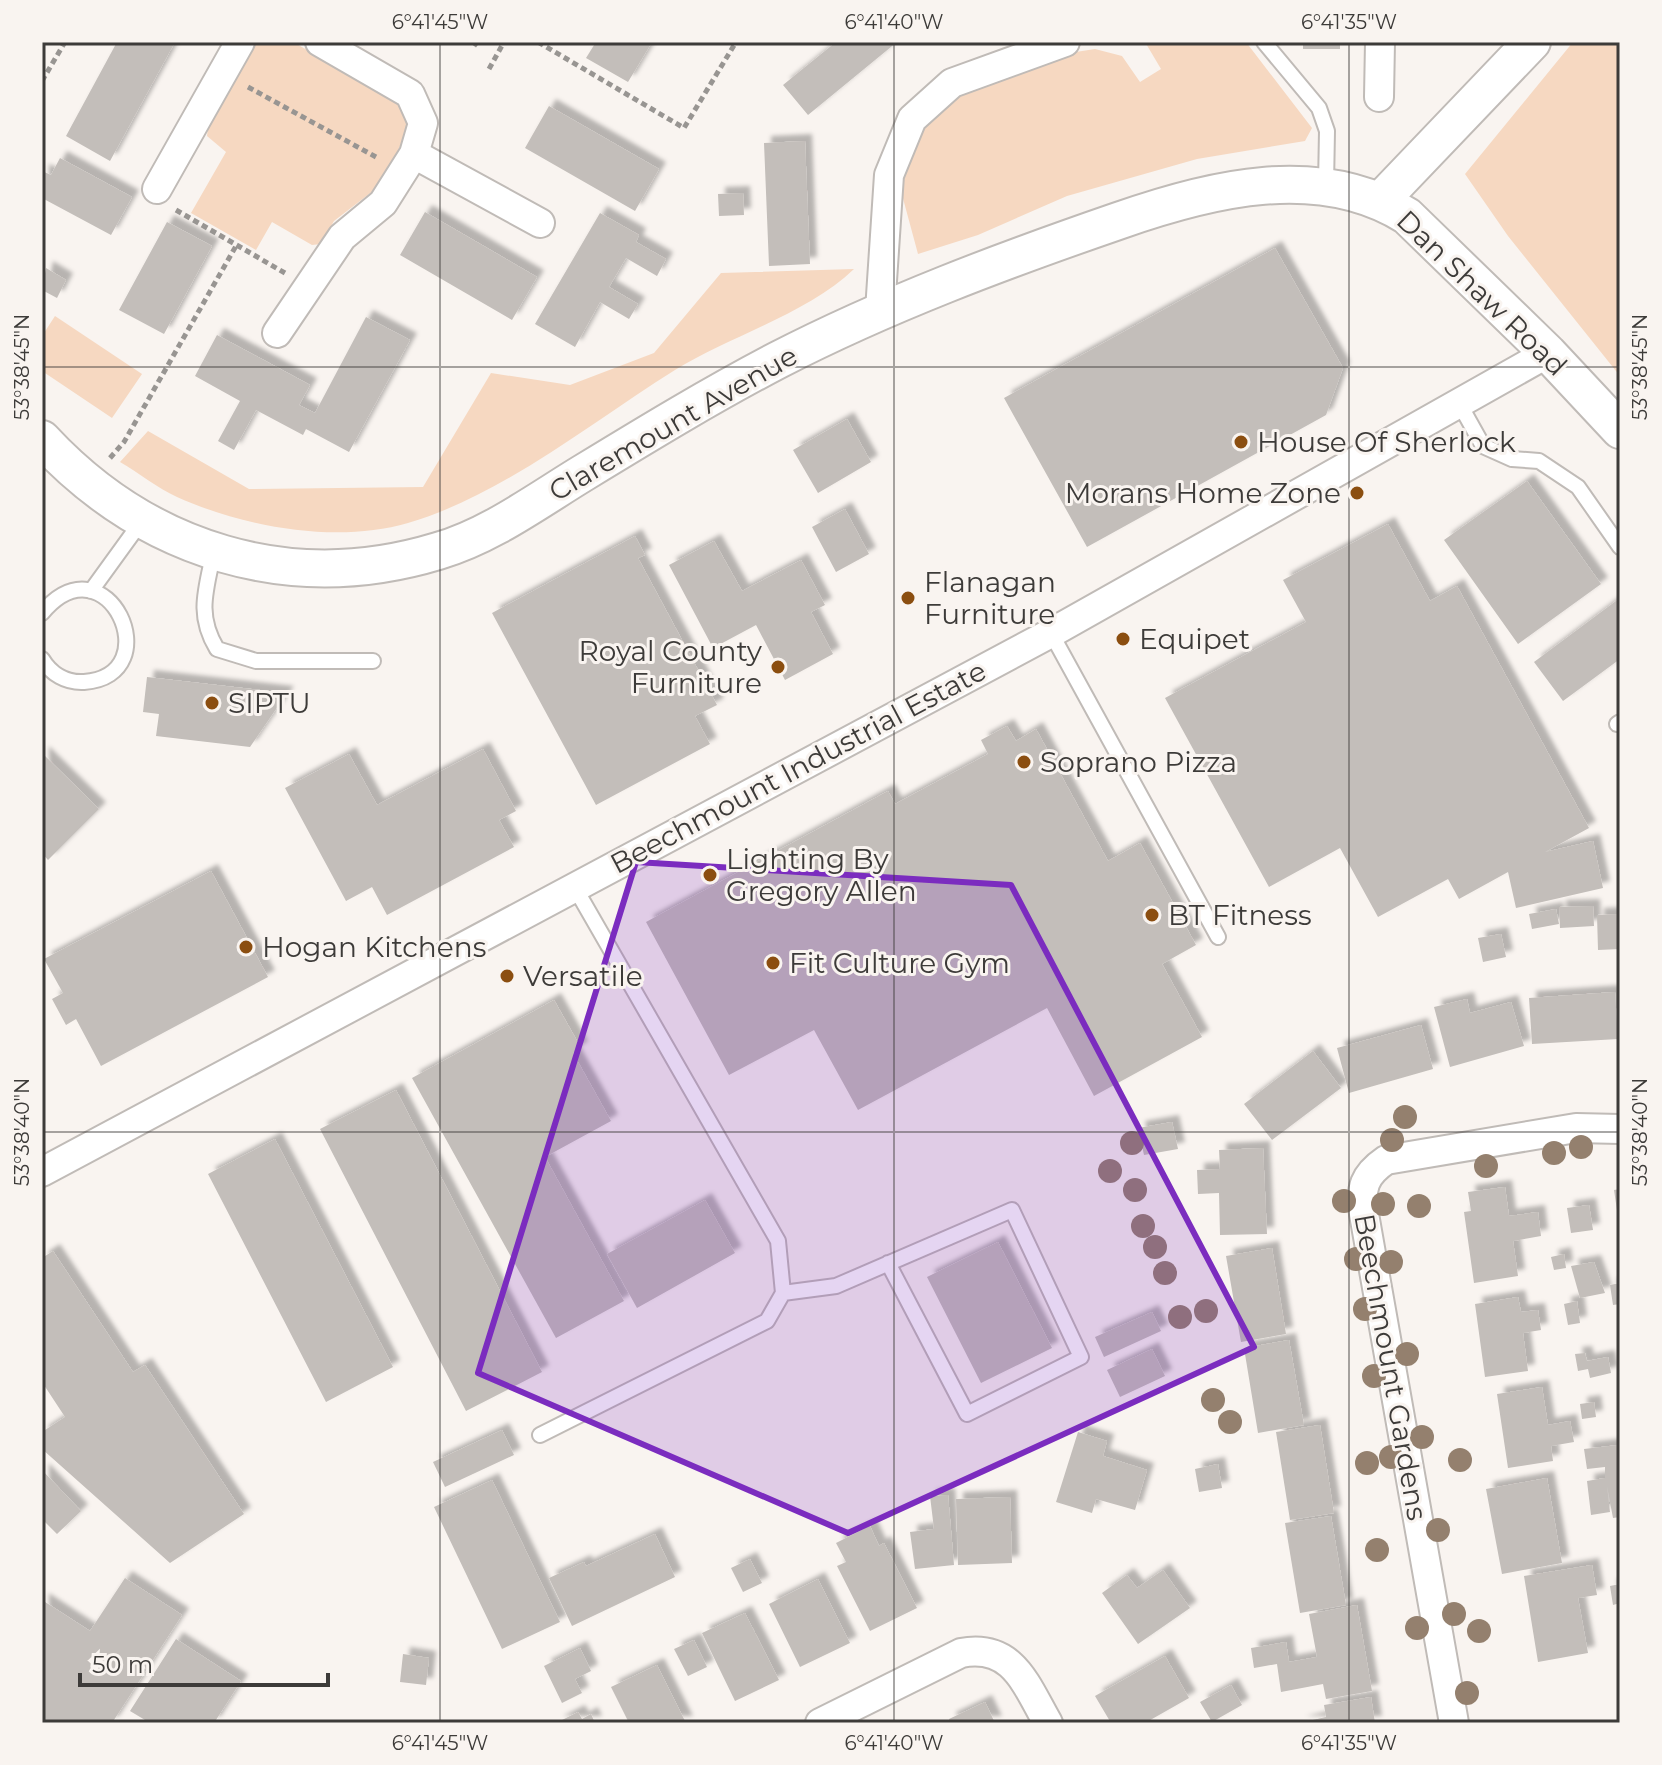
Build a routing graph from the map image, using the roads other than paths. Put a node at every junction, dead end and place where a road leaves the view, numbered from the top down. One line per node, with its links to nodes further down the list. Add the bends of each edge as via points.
1 (240, 42): 10 (street)
2 (320, 42): 8 (street, via 410,94 423,123)
3 (1065, 42): 13 (street, via 952,83 912,119 889,175)
4 (1264, 42): 9 (lane, via 1319,108 1327,131)
5 (1380, 42): 7 (street)
6 (1532, 42): 11 (street)
7 (1379, 97)
8 (409, 163): 12 (street); 14 (street, via 383,203 342,237)
9 (1326, 185): 11 (street, Dan Shaw Road); 13 (street, Claremount Avenue, via 1263,186 1165,204)
10 (157, 189)
11 (1381, 200): 15 (street, Dan Shaw Road, via 1407,216)
12 (540, 223)
13 (880, 311): 21 (street, Claremount Avenue, via 676,415 489,530 439,551 333,568 279,566)
14 (277, 333)
15 (1548, 353): 16 (street, Beechmount Industrial Estate); 17 (street, Dan Shaw Road)
16 (1459, 403): 20 (lane, via 1483,446 1512,459 1539,461 1578,487); 24 (street, Beechmount Industrial Estate)
17 (1620, 430)
18 (52, 450): 19 (street, Claremount Avenue)
19 (141, 522): 21 (street, Claremount Avenue); 22 (lane)
20 (1620, 547)
21 (214, 551): 26 (lane, via 204,628 217,649 256,661)
22 (91, 591): 23 (lane, via 63,594); 25 (lane, via 116,606 124,618 121,660 100,678 86,682 58,676)
23 (42, 613)
24 (1051, 633): 27 (street, Beechmount Industrial Estate); 28 (lane)
25 (42, 659)
26 (373, 661)
27 (574, 886): 30 (street, Beechmount Industrial Estate); 32 (lane, via 778,1241)
28 (1218, 937)
29 (1620, 1129): 36 (street, Beechmount Gardens, via 1576,1128 1386,1160 1369,1171 1362,1186)
30 (42, 1172)
31 (888, 1263): 31 (lane, via 1012,1210 1081,1357 967,1414); 32 (lane, via 836,1286)
32 (783, 1293): 33 (lane, via 767,1321)
33 (540, 1435)
34 (820, 1723): 35 (street, via 979,1649 1016,1667)
35 (1048, 1723)
36 (1454, 1723)

